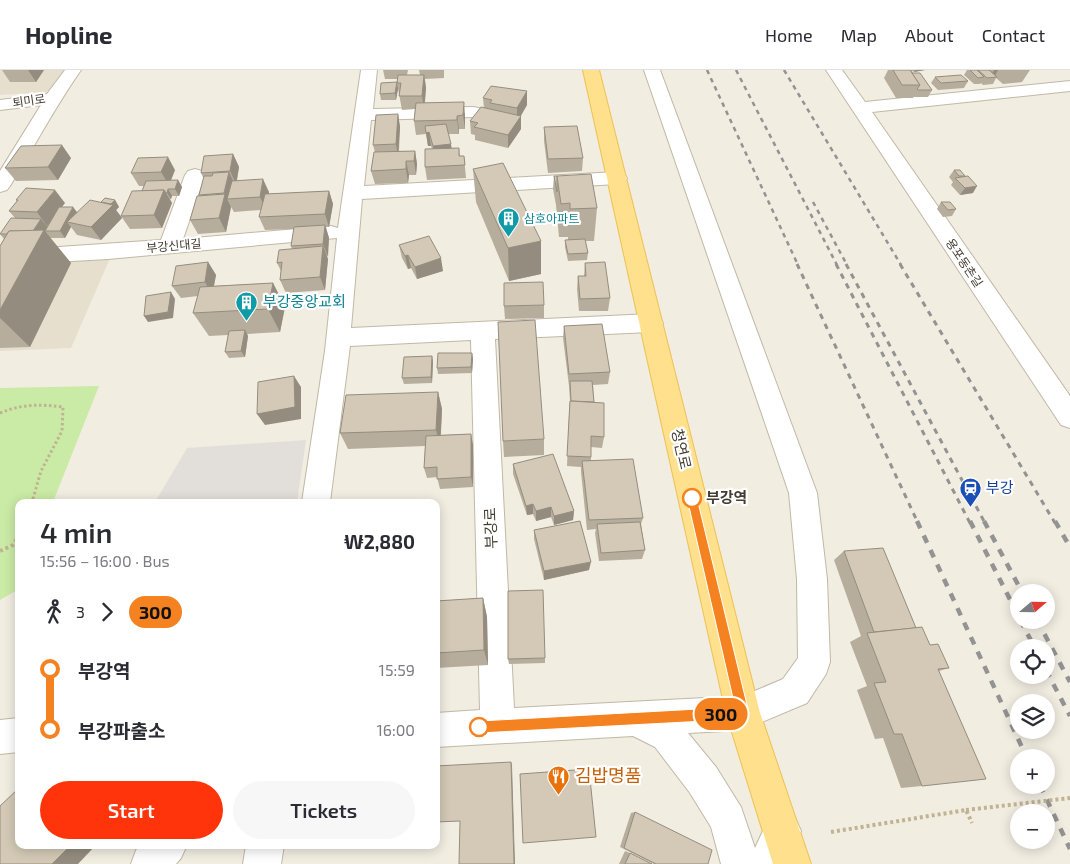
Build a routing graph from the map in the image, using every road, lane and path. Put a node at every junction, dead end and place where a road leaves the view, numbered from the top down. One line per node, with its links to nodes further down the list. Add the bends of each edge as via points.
1 (73, 70): 7 (street, 퇴미로)
2 (369, 70): 11 (street)
3 (591, 70): 13 (main road, 청연로)
4 (652, 70): 28 (street, via 803,493 812,579 814,662 795,691)
5 (834, 70): 9 (street, 용포동촌길)
6 (1070, 86): 9 (street)
7 (53, 98): 8 (street, 퇴미로); 14 (street)
8 (0, 105)
9 (859, 108): 23 (street, 용포동촌길)
10 (473, 112): 11 (street)
11 (363, 115): 15 (street)
12 (195, 175): 17 (street)
13 (617, 178): 15 (street); 19 (main road, 청연로)
14 (0, 186)
15 (353, 194): 16 (street)
16 (348, 232): 17 (street, 부강신대길); 21 (street)
17 (169, 247): 18 (street, 부강신대길)
18 (0, 258)
19 (651, 323): 20 (street); 28 (main road, 청연로)
20 (483, 332): 21 (street); 30 (street, 부강로)
21 (338, 338): 25 (street)
22 (0, 413): 24 (path, via 14,406 63,406 65,422 61,438 47,459)
23 (1070, 417)
24 (33, 499)
25 (316, 499)
26 (15, 542): 27 (path)
27 (0, 551)
28 (743, 713): 29 (street); 38 (main road, 청연로)
29 (633, 718): 30 (street); 43 (street, via 667,735 703,780 728,820)
30 (498, 726): 31 (street)
31 (440, 730)
32 (15, 735): 33 (street)
33 (0, 737)
34 (1070, 798): 35 (path, bridge)
35 (966, 810): 36 (path); 37 (path)
36 (972, 823)
37 (831, 832)
38 (787, 847): 44 (street)
39 (164, 849): 41 (street)
40 (264, 849): 42 (street)
41 (150, 864)
42 (262, 864)
43 (740, 864)
44 (766, 864)

